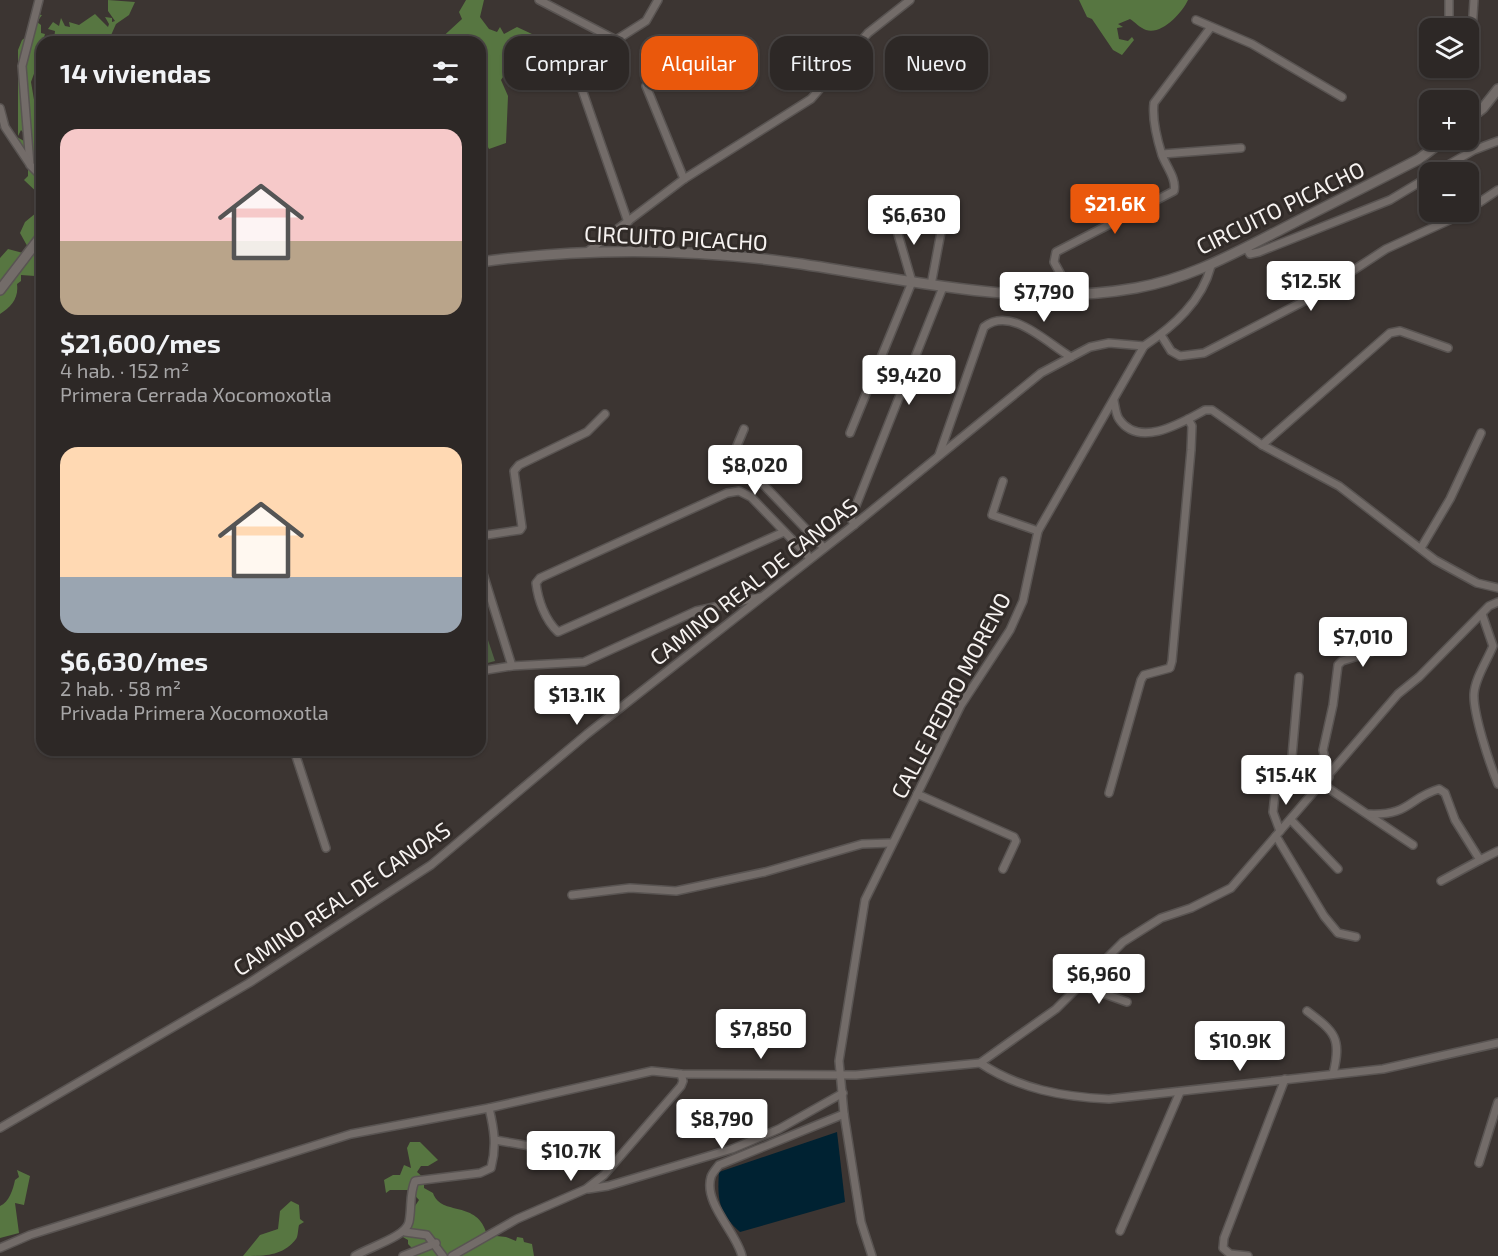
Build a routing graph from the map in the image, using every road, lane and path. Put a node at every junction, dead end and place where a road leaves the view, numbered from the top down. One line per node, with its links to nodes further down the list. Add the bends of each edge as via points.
1 (39, 0): 24 (street, via 22,66)
2 (539, 0): 11 (street)
3 (658, 0): 12 (street, via 646,21)
4 (1449, 0): 7 (street)
5 (1474, 0): 8 (street)
6 (905, 1): 26 (street, via 868,33 811,99)
7 (1449, 18)
8 (1473, 18)
9 (1196, 20): 10 (street)
10 (1211, 27): 16 (street, via 1252,44); 22 (street, via 1154,103)
11 (608, 36)
12 (622, 36)
13 (1498, 89): 18 (main road)
14 (582, 90): 31 (street)
15 (647, 90): 26 (street)
16 (1342, 97)
17 (0, 108): 24 (street, via 5,127)
18 (1479, 111)
19 (1498, 141): 23 (street)
20 (1241, 148): 22 (street)
21 (1431, 150): 35 (main road, CIRCUITO PICACHO)
22 (1162, 154): 43 (street, via 1174,191 1056,252 1054,262)
23 (1453, 162)
24 (30, 165): 25 (street)
25 (36, 171)
26 (684, 179): 31 (street)
27 (1419, 183): 35 (street, via 1390,200 1259,252 1250,254)
28 (1498, 190): 29 (street)
29 (1479, 203)
30 (893, 217): 39 (street)
31 (628, 222): 36 (street)
32 (1444, 222): 44 (street, via 1386,249 1314,296 1204,353 1180,356 1171,351)
33 (941, 232): 40 (street)
34 (36, 243): 42 (main road)
35 (1246, 248): 38 (main road, CIRCUITO PICACHO)
36 (587, 252): 37 (main road, CIRCUITO PICACHO); 39 (main road, CIRCUITO PICACHO, via 715,254)
37 (486, 261)
38 (1211, 266): 43 (main road, CIRCUITO PICACHO, via 1136,288); 44 (street, CALLE PEDRO MORENO, via 1197,299)
39 (912, 282): 40 (main road, CIRCUITO PICACHO); 52 (street)
40 (931, 285): 41 (main road, CIRCUITO PICACHO)
41 (942, 287): 43 (main road, CIRCUITO PICACHO, via 996,295); 57 (street, via 851,518)
42 (0, 290)
43 (1072, 295)
44 (1161, 335): 45 (street, CALLE PEDRO MORENO)
45 (1144, 346): 47 (street, CAMINO REAL DE CANOAS, via 1109,343); 48 (street, CALLE PEDRO MORENO)
46 (1448, 348): 54 (street, via 1400,331 1390,333)
47 (1071, 357): 55 (street, CAMINO REAL DE CANOAS, via 1041,373); 55 (street, via 1034,331 1003,321 984,327)
48 (1113, 401): 50 (street, via 1119,419 1136,430 1156,432); 58 (street, CALLE PEDRO MORENO)
49 (605, 414): 60 (street, via 587,432 519,465 514,471 522,527)
50 (1188, 419): 54 (street, via 1212,410); 77 (street, via 1192,426 1191,450 1170,668 1144,675 1141,680)
51 (744, 429): 61 (street, via 736,448 737,457)
52 (850, 433)
53 (1481, 433): 62 (street, via 1450,499)
54 (1262, 446): 62 (street, via 1339,486)
55 (939, 455): 57 (street, CAMINO REAL DE CANOAS)
56 (1003, 481): 58 (street, via 993,515)
57 (854, 525): 61 (street, CAMINO REAL DE CANOAS)
58 (1038, 531): 78 (street, CALLE PEDRO MORENO, via 1023,601 1010,630 961,705)
59 (784, 532): 59 (street, via 558,632 549,624 537,591 540,578 727,493 739,491 751,497); 63 (street)
60 (486, 535)
61 (824, 548): 63 (street, CAMINO REAL DE CANOAS)
62 (1421, 548): 65 (street, via 1468,578)
63 (810, 558): 66 (street, CAMINO REAL DE CANOAS)
64 (486, 583): 70 (street)
65 (1498, 588)
66 (763, 597): 70 (street, via 696,611 584,662); 106 (street, CAMINO REAL DE CANOAS, via 587,734 430,865 249,983)
67 (1497, 603): 68 (street)
68 (1482, 614): 74 (street, via 1398,694); 76 (street, via 1493,646 1477,682 1475,700)
69 (1377, 651): 74 (street, via 1338,665 1323,750)
70 (512, 666): 71 (street)
71 (486, 670)
72 (1299, 677): 81 (street, via 1290,779 1276,785 1273,812)
73 (296, 756): 84 (street)
74 (1329, 777): 75 (street)
75 (1322, 784): 79 (street); 80 (street)
76 (1498, 784)
77 (1109, 792)
78 (917, 794): 82 (street, CALLE PEDRO MORENO); 87 (street, via 1014,837 1016,841)
79 (1368, 814): 83 (street); 86 (street, via 1387,815 1405,809 1439,789 1445,793 1455,820)
80 (1291, 820): 81 (street); 88 (street)
81 (1278, 833): 91 (street, via 1324,916 1338,933); 92 (street, via 1231,888 1161,918 1123,942)
82 (891, 843): 90 (street, via 862,844 765,872 676,891 630,888); 99 (street, CALLE PEDRO MORENO, via 865,900 839,1061)
83 (1413, 845)
84 (326, 848)
85 (1498, 851): 86 (street)
86 (1480, 860): 89 (street)
87 (1004, 869)
88 (1338, 869)
89 (1441, 881)
90 (572, 895)
91 (1356, 937)
92 (1080, 985): 93 (street); 96 (street, via 1037,1024)
93 (1127, 1002)
94 (1307, 1011): 98 (street, via 1333,1030 1337,1046)
95 (1498, 1043): 98 (street, via 1383,1069)
96 (980, 1063): 99 (street); 101 (street, via 1011,1081 1073,1098 1109,1099)
97 (681, 1074): 99 (street, via 762,1072); 104 (street, via 652,1071); 110 (street, via 681,1086 604,1175)
98 (1334, 1074): 100 (street)
99 (841, 1076): 102 (street, CALLE PEDRO MORENO)
100 (1285, 1079): 101 (street); 121 (street, via 1224,1238 1222,1248 1230,1254)
101 (1180, 1092): 111 (street)
102 (843, 1093): 105 (street, CALLE PEDRO MORENO); 110 (street, via 779,1129 732,1149)
103 (1498, 1102): 109 (street)
104 (489, 1108): 107 (street); 114 (street, via 351,1134 30,1235)
105 (844, 1114): 119 (street, via 719,1165 711,1177 711,1192); 120 (street, CALLE PEDRO MORENO, via 861,1222)
106 (0, 1128)
107 (495, 1140): 108 (street, via 554,1150 592,1142); 112 (street, via 491,1168 480,1173 416,1181)
108 (600, 1155)
109 (1479, 1163)
110 (586, 1189): 118 (street, via 517,1219)
111 (1120, 1231)
112 (405, 1232): 113 (street, via 428,1235); 115 (street)
113 (436, 1243): 116 (street); 117 (street)
114 (0, 1248)
115 (356, 1256)
116 (404, 1256)
117 (443, 1256)
118 (452, 1256)
119 (742, 1256)
120 (872, 1256)
121 (1248, 1256)

